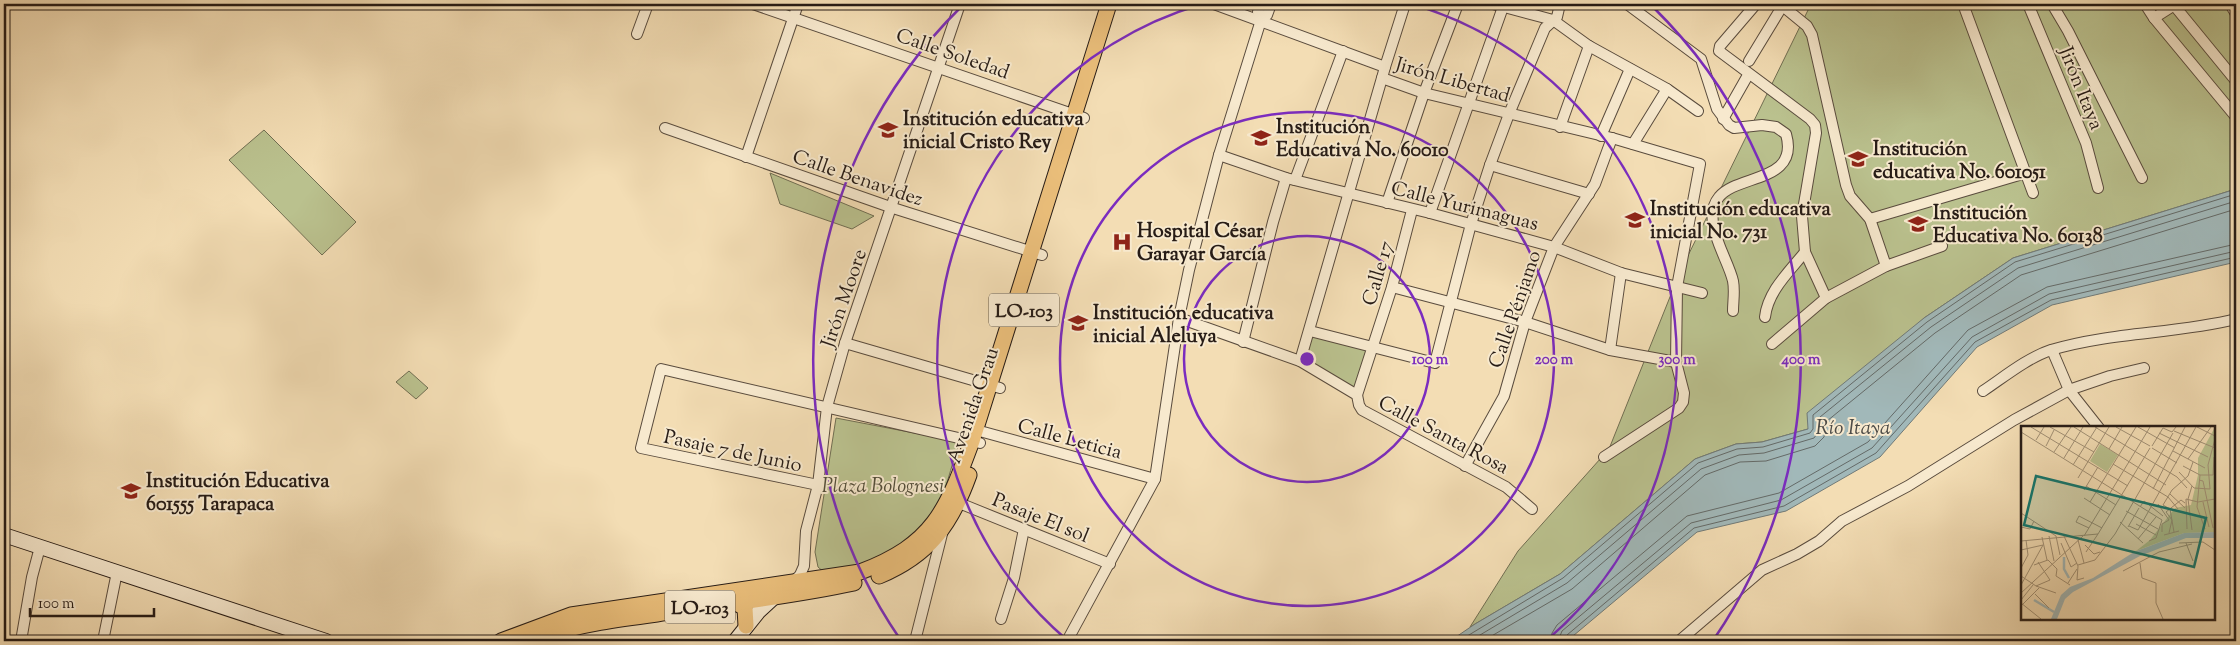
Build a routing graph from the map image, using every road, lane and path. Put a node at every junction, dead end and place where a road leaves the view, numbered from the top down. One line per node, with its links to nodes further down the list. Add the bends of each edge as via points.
1 (648, 4): 28 (street)
2 (753, 4): 24 (street, Calle Soledad)
3 (798, 4): 24 (street)
4 (960, 4): 32 (street, Jirón Moore)
5 (1108, 4): 43 (main road, Avenida Grau / LO-103)
6 (1118, 4): 43 (main road, Avenida Grau / LO-103)
7 (1214, 4): 26 (street, Jirón Libertad)
8 (1261, 4): 26 (street, via 1258,12)
9 (1271, 4): 26 (street)
10 (1405, 4): 33 (street)
11 (1458, 4): 39 (street)
12 (1560, 4): 27 (street)
13 (1627, 4): 45 (street, via 1701,58)
14 (1756, 4): 35 (street, via 1719,51)
15 (1962, 4): 53 (street)
16 (2028, 4): 56 (street, Jirón Itaya, via 2086,143)
17 (2052, 4): 54 (street, Jirón Itaya)
18 (2145, 4): 25 (street)
19 (2174, 4): 25 (street); 37 (street)
20 (2230, 4): 23 (street)
21 (1498, 5): 27 (street); 40 (street)
22 (1782, 5): 31 (street); 64 (street, via 1807,26 1812,36 1846,185 1850,196)
23 (2236, 14)
24 (794, 16): 32 (street, Calle Soledad); 51 (street)
25 (2154, 18): 44 (street)
26 (1261, 20): 30 (street, Jirón Libertad); 50 (street)
27 (1553, 20): 29 (street); 42 (street, via 1545,28)
28 (637, 34)
29 (1589, 46): 34 (street); 46 (street)
30 (1343, 51): 33 (street, Jirón Libertad); 55 (street)
31 (1749, 61)
32 (940, 67): 43 (street, Calle Soledad); 61 (street, Jirón Moore)
33 (1385, 67): 36 (street, Jirón Libertad)
34 (1630, 69): 38 (street); 48 (street, Calle Pénjamo)
35 (1748, 75): 45 (street); 68 (street, via 1815,125 1802,216)
36 (1382, 78): 39 (street, Jirón Libertad); 58 (street)
37 (2236, 81)
38 (1667, 89): 41 (street); 49 (street)
39 (1424, 93): 40 (street, Jirón Libertad); 60 (street)
40 (1469, 104): 42 (street, Jirón Libertad); 63 (street)
41 (1698, 111)
42 (1509, 114): 46 (street, Jirón Libertad); 52 (street)
43 (1080, 116): 69 (main road, Avenida Grau / LO-103)
44 (2236, 117)
45 (1722, 119): 77 (street, via 1734,128 1776,127 1786,134 1789,144 1784,161 1774,172 1719,196 1714,209 1714,228 1733,279)
46 (1560, 127): 48 (street, Jirón Libertad)
47 (665, 128): 51 (street, Calle Benavidez)
48 (1607, 137): 49 (street, Jirón Libertad); 59 (street, Calle Pénjamo, via 1595,184)
49 (1633, 144): 73 (street, Jirón Libertad, via 1700,164)
50 (1219, 155): 55 (street, Calle Yurimaguas); 79 (street)
51 (746, 157): 61 (street, Calle Benavidez)
52 (1490, 165): 59 (street); 65 (street)
53 (2026, 173): 57 (street); 64 (street)
54 (2142, 178)
55 (1291, 179): 58 (street, Calle Yurimaguas); 83 (street, via 1273,222)
56 (2098, 188)
57 (2033, 193)
58 (1347, 194): 60 (street, Calle Yurimaguas); 82 (street)
59 (1589, 194): 67 (street, Calle Pénjamo)
60 (1388, 203): 62 (street, Calle Yurimaguas)
61 (893, 208): 69 (street, Calle Benavidez); 84 (street, Jirón Moore)
62 (1412, 210): 63 (street, Calle Yurimaguas); 72 (street, Calle 17)
63 (1430, 213): 65 (street, Calle Yurimaguas)
64 (1870, 219): 70 (street)
65 (1471, 224): 67 (street, Calle Yurimaguas); 76 (street)
66 (1942, 246): 70 (street)
67 (1554, 247): 71 (street, Calle Yurimaguas); 81 (street, Calle Pénjamo)
68 (1806, 252): 75 (street); 78 (street, via 1777,286 1766,305)
69 (1037, 253): 92 (main road, Avenida Grau / LO-103)
70 (1886, 266): 75 (street)
71 (1621, 273): 73 (street, Calle Yurimaguas); 87 (street)
72 (1392, 286): 76 (street); 86 (street, Calle 17)
73 (1678, 287): 74 (street, Calle Yurimaguas); 90 (street)
74 (1702, 293)
75 (1826, 298): 85 (street)
76 (1450, 302): 81 (street); 86 (street, via 1435,364)
77 (1733, 311)
78 (1765, 317)
79 (1179, 318): 83 (street, Calle Santa Rosa); 102 (street)
80 (2236, 319): 88 (street)
81 (1525, 322): 87 (street); 101 (street, Calle Pénjamo, via 1504,396)
82 (1310, 331): 86 (street); 89 (street)
83 (1243, 342): 89 (street, Calle Santa Rosa)
84 (845, 343): 92 (street); 96 (street, Jirón Moore)
85 (1772, 344)
86 (1373, 346): 95 (street, Calle 17)
87 (1610, 350): 90 (street)
88 (2052, 350): 93 (street); 94 (street, via 2036,356)
89 (1300, 361): 95 (street, Calle Santa Rosa)
90 (1676, 362): 100 (street, via 1684,393 1679,408)
91 (2144, 368): 93 (street)
92 (995, 387): 98 (main road, Avenida Grau / LO-103)
93 (2069, 390): 97 (street); 125 (street, via 1899,491 1842,521 1819,541 1797,554 1762,570)
94 (1983, 391)
95 (1357, 395): 101 (street, Calle Santa Rosa, via 1362,410)
96 (827, 407): 98 (street, Calle Leticia); 99 (street, Calle Leticia, via 661,369); 103 (street, Jirón Moore)
97 (2098, 426)
98 (978, 437): 102 (street, Calle Leticia); 104 (main road, Avenida Grau / LO-103); 112 (main road, LO-103, via 940,516 924,536 883,564 860,572)
99 (641, 448): 103 (street, Pasaje 7 de Junio)
100 (1604, 457)
101 (1465, 466): 105 (street, Calle Santa Rosa, via 1506,487)
102 (1155, 479): 110 (street)
103 (818, 485): 112 (street, Jirón Moore, via 808,519 804,566)
104 (959, 503): 106 (main road, Avenida Grau / LO-103); 107 (street, Pasaje El sol)
105 (1532, 509)
106 (943, 529): 113 (main road, Avenida Grau / LO-103, via 910,561 874,578); 123 (street, Avenida Grau)
107 (1024, 529): 110 (street, Pasaje El sol); 115 (street)
108 (4, 535): 109 (main road)
109 (40, 547): 111 (main road); 118 (street)
110 (1110, 564): 124 (street)
111 (117, 572): 119 (street); 120 (main road)
112 (791, 584): 113 (street, Jirón Moore); 117 (main road, LO-103, via 571,616)
113 (772, 599): 114 (main road, LO-103); 116 (main road)
114 (734, 602): 116 (main road, via 745,608); 121 (main road, LO-103, via 573,626)
115 (1001, 619)
116 (746, 626): 122 (main road)
117 (510, 640)
118 (21, 641)
119 (103, 641)
120 (326, 641)
121 (528, 641)
122 (735, 641)
123 (916, 641)
124 (1067, 641)
125 (1679, 641)

